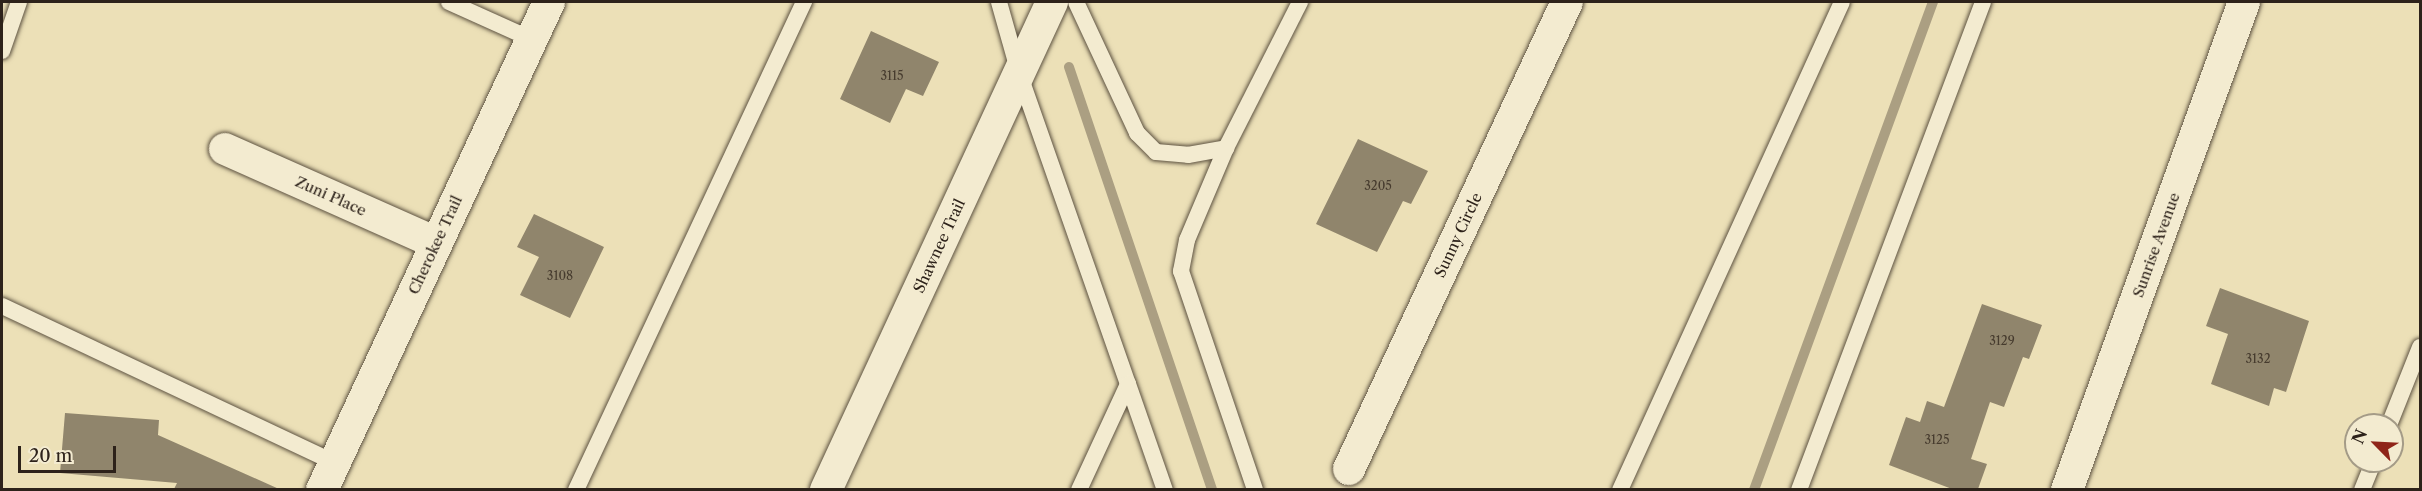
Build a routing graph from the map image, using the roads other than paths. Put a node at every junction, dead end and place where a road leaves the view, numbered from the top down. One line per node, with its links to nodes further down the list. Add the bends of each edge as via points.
1 (19, 2): 14 (lane)
2 (449, 2): 13 (lane)
3 (549, 2): 13 (street, Cherokee Trail)
4 (804, 2): 26 (lane)
5 (999, 2): 15 (lane)
6 (1052, 2): 15 (street, Shawnee Trail)
7 (1076, 2): 16 (lane, via 1143,139 1156,152 1188,155)
8 (1300, 2): 16 (lane)
9 (1567, 2): 23 (street, Sunny Circle)
10 (1842, 2): 31 (lane)
11 (1983, 2): 32 (lane)
12 (2244, 2): 33 (street, Sunrise Avenue)
13 (531, 39): 18 (street, Cherokee Trail)
14 (2, 51)
15 (1019, 73): 21 (lane); 27 (street, Shawnee Trail)
16 (1226, 148): 30 (lane, via 1187,240 1181,271)
17 (225, 149): 18 (street, Zuni Place)
18 (436, 243): 25 (street, Cherokee Trail)
19 (2, 306): 25 (lane)
20 (2421, 347): 22 (lane)
21 (1128, 384): 28 (lane); 29 (lane)
22 (2393, 413)
23 (1349, 469)
24 (2369, 473): 34 (lane)
25 (328, 476)
26 (576, 489)
27 (826, 489)
28 (1079, 489)
29 (1165, 489)
30 (1256, 489)
31 (1620, 489)
32 (1799, 489)
33 (2067, 489)
34 (2362, 489)

